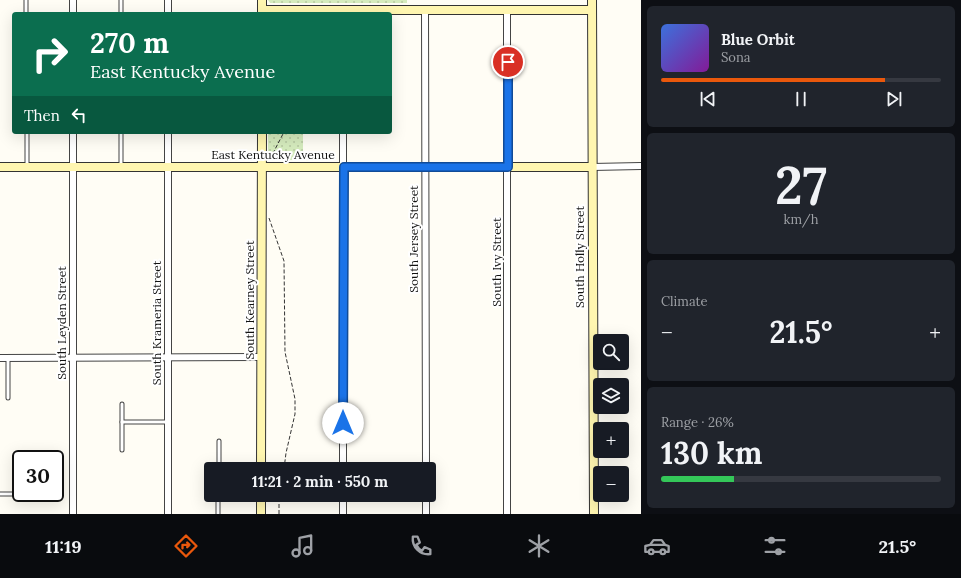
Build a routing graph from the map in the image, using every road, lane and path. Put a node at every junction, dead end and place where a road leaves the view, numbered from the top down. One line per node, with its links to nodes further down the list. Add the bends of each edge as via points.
1 (26, 0): 10 (lane)
2 (73, 0): 11 (street)
3 (121, 0): 12 (lane)
4 (168, 0): 13 (street)
5 (262, 0): 14 (street)
6 (592, 0): 9 (street, South Holly Street)
7 (425, 10): 8 (street); 15 (street); 31 (street, South Jersey Street)
8 (508, 10): 9 (street); 32 (street, South Ivy Street)
9 (592, 10): 33 (street, South Holly Street)
10 (26, 12)
11 (73, 12)
12 (121, 12)
13 (168, 12)
14 (262, 12): 15 (street)
15 (343, 12)
16 (26, 134): 25 (lane)
17 (73, 134): 26 (street, South Leyden Street)
18 (121, 134): 27 (lane)
19 (168, 134): 28 (street, South Krameria Street)
20 (262, 134): 29 (street, South Kearney Street)
21 (283, 134): 29 (path)
22 (344, 134): 30 (street)
23 (641, 166): 33 (street, East Kentucky Avenue)
24 (0, 167): 25 (street, East Kentucky Avenue)
25 (26, 167): 26 (street, East Kentucky Avenue)
26 (73, 167): 27 (street, East Kentucky Avenue); 35 (street, South Leyden Street)
27 (121, 167): 28 (street, East Kentucky Avenue)
28 (167, 167): 29 (street, East Kentucky Avenue); 36 (street, South Krameria Street)
29 (266, 167): 30 (street, East Kentucky Avenue); 37 (street, South Kearney Street)
30 (344, 167): 31 (street, East Kentucky Avenue); 49 (street)
31 (425, 167): 32 (street, East Kentucky Avenue); 50 (street, South Jersey Street)
32 (508, 167): 33 (street, East Kentucky Avenue); 65 (street, South Ivy Street)
33 (592, 167): 66 (street, South Holly Street)
34 (269, 216): 48 (path, via 284,262 286,358 295,399 295,414)
35 (73, 357): 36 (street); 39 (street); 58 (street, South Leyden Street)
36 (168, 357): 37 (street); 43 (street, South Krameria Street)
37 (262, 357): 47 (street, South Kearney Street)
38 (0, 358): 39 (street)
39 (8, 358): 40 (lane)
40 (8, 398)
41 (122, 404): 42 (lane)
42 (122, 422): 43 (lane); 45 (lane)
43 (168, 422): 59 (street, South Krameria Street)
44 (219, 441): 46 (lane)
45 (122, 450)
46 (219, 462)
47 (261, 462)
48 (285, 462)
49 (343, 462)
50 (426, 462)
51 (0, 494): 52 (lane)
52 (12, 494)
53 (218, 502): 60 (lane)
54 (261, 502): 61 (street)
55 (279, 502): 62 (path)
56 (343, 502): 63 (street)
57 (426, 502): 64 (street)
58 (73, 514)
59 (168, 514)
60 (218, 514)
61 (261, 514)
62 (279, 514)
63 (343, 514)
64 (426, 514)
65 (507, 514)
66 (594, 514)

